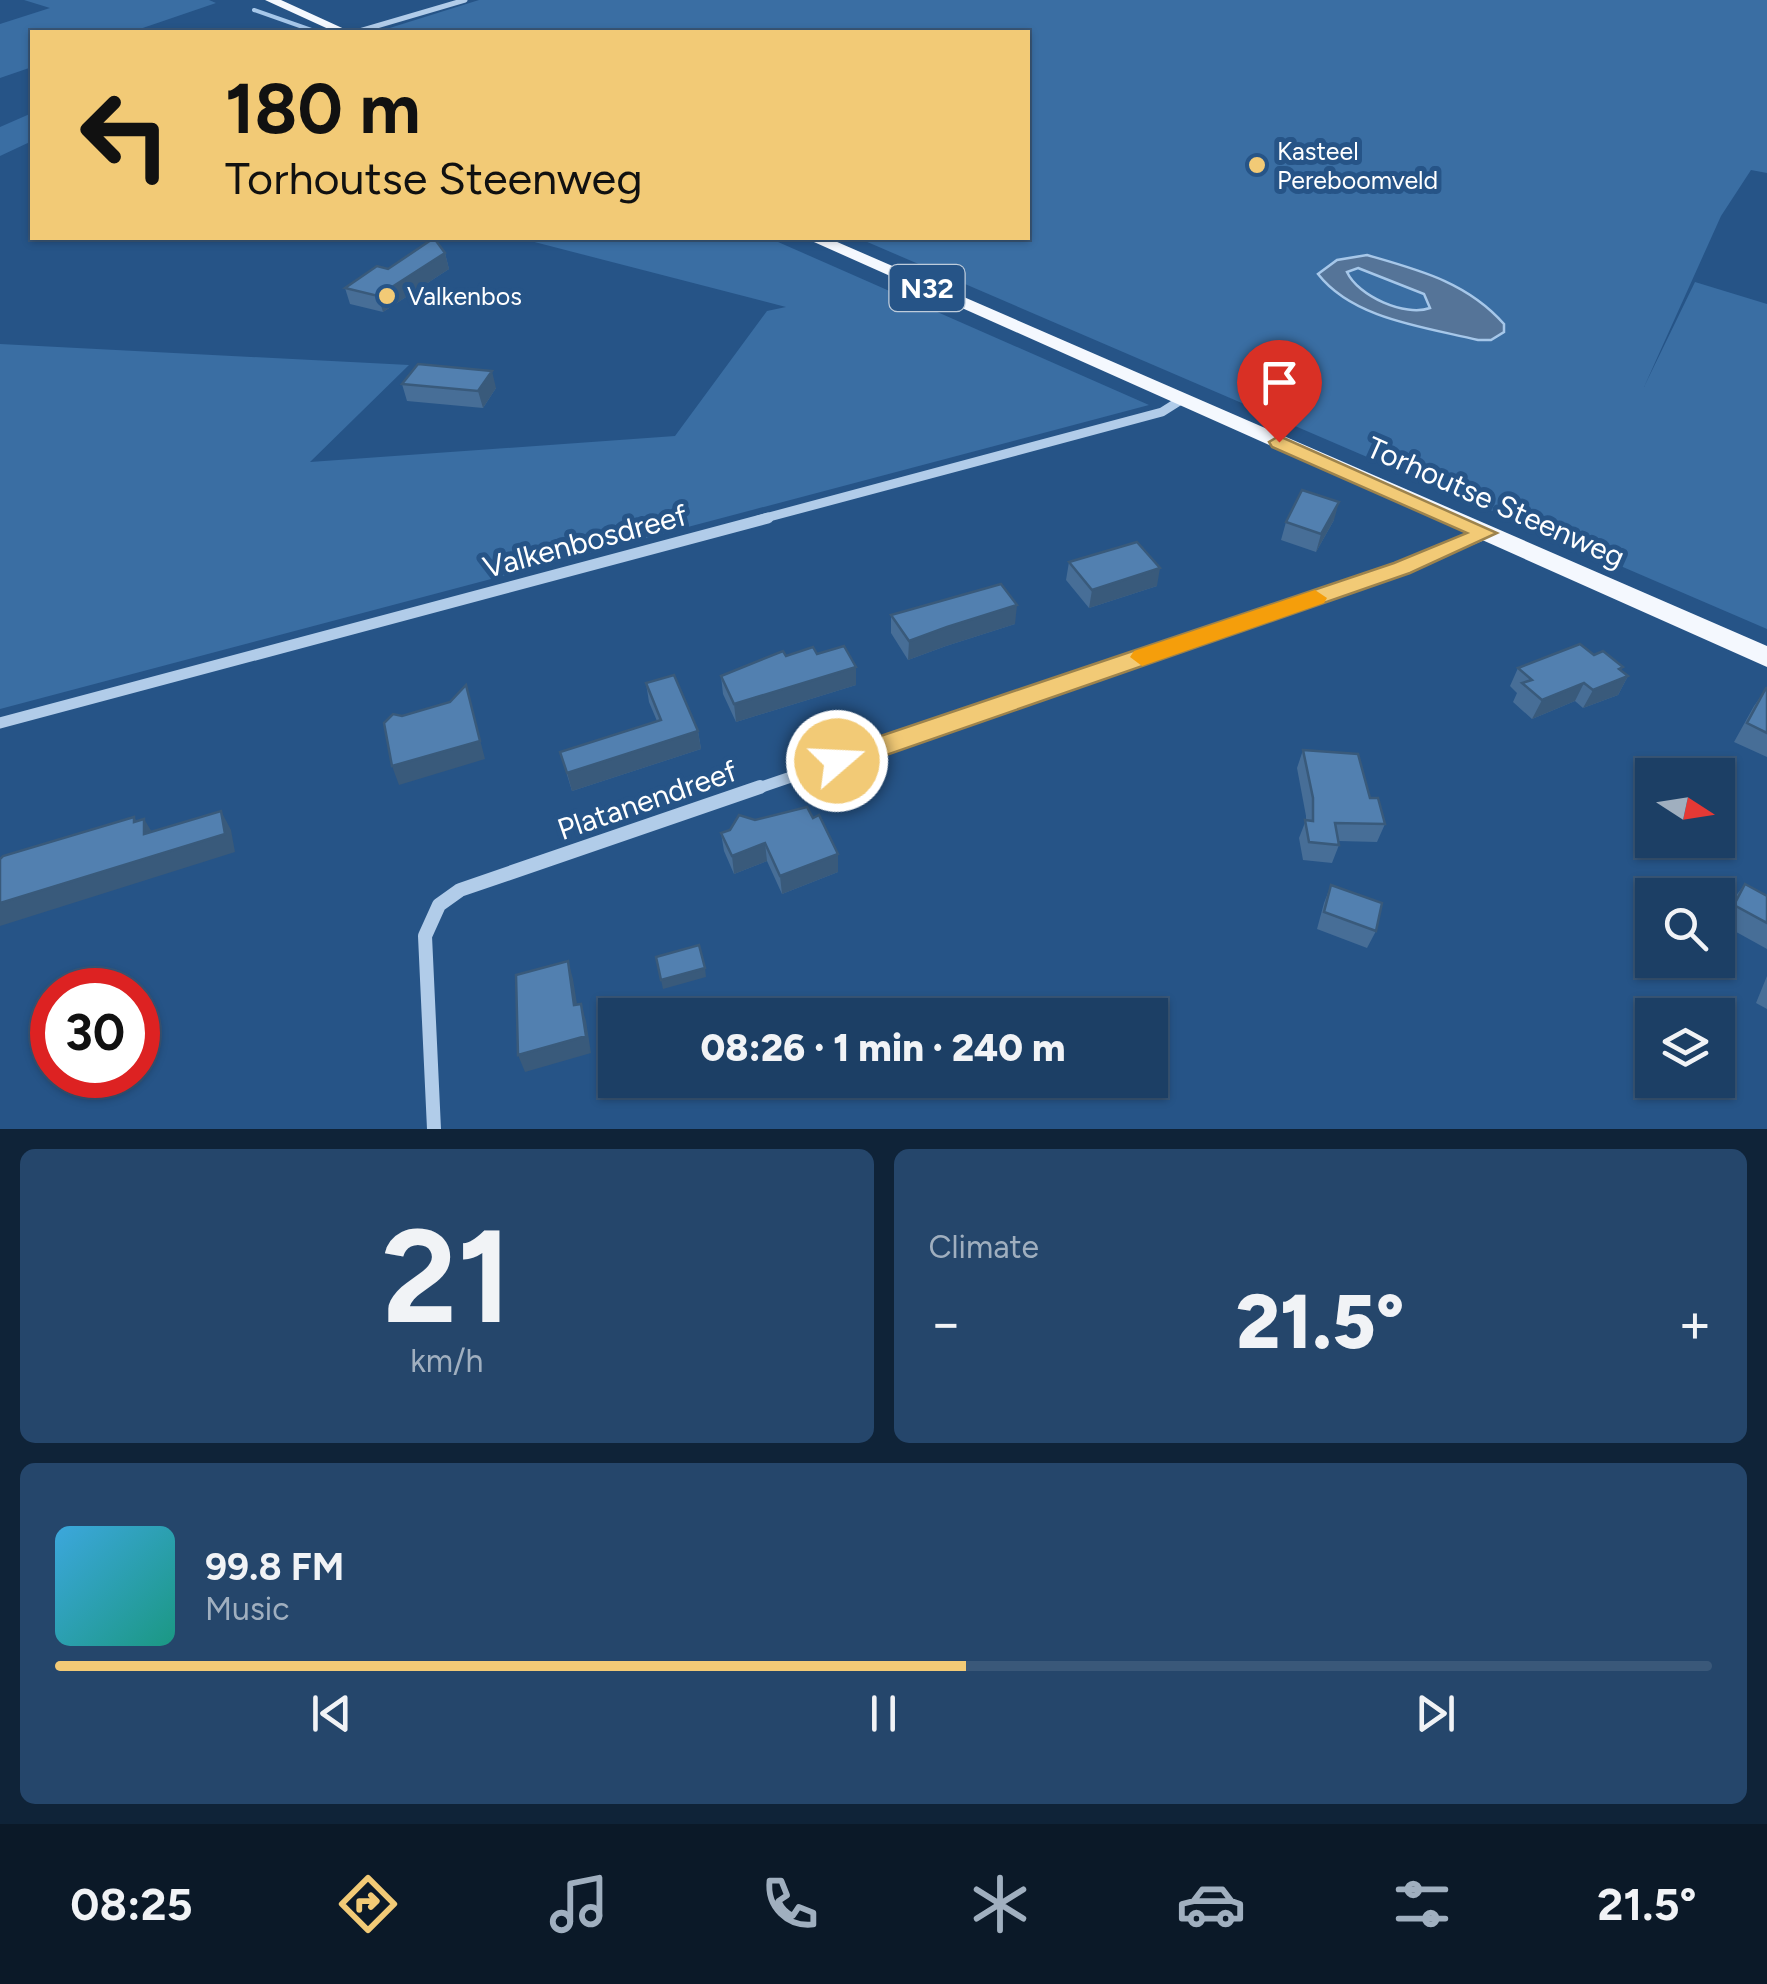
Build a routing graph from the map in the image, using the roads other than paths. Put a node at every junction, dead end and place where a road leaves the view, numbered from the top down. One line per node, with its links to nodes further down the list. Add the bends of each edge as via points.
1 (272, 0): 3 (main road)
2 (465, 0): 4 (street)
3 (340, 30)
4 (363, 30)
5 (819, 240): 6 (main road, Torhoutse Steenweg / N32)
6 (1181, 400): 7 (main road, Torhoutse Steenweg / N32); 9 (street, Valkenbosdreef, via 1142,417)
7 (1486, 533): 8 (main road, Torhoutse Steenweg / N32); 10 (street, Platanendreef, via 1402,568 460,890 439,905 425,936)
8 (1767, 657)
9 (0, 723)
10 (434, 1129)

